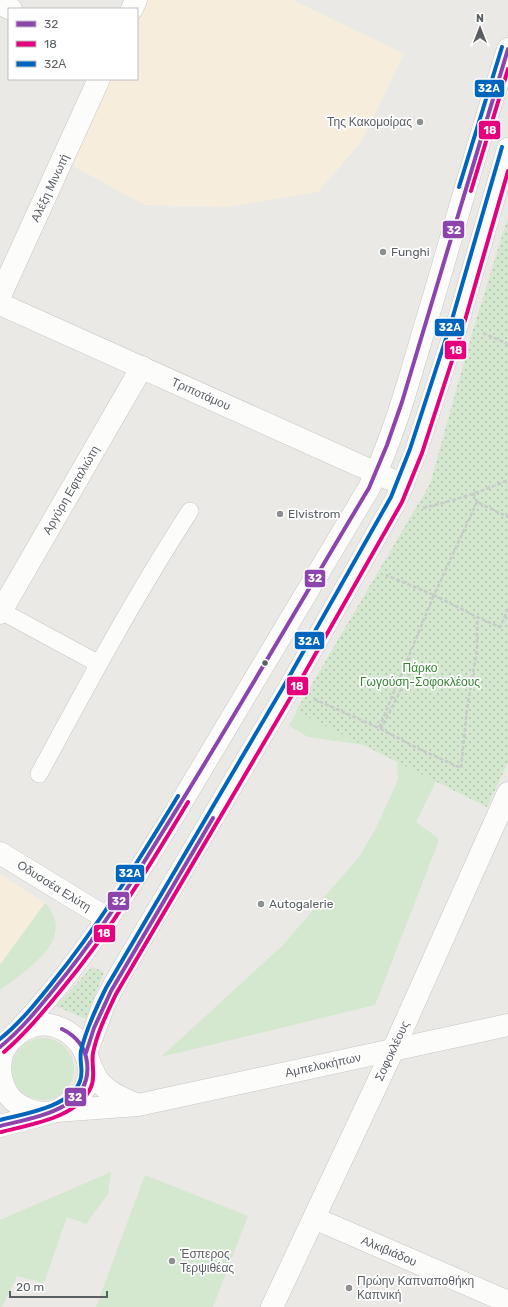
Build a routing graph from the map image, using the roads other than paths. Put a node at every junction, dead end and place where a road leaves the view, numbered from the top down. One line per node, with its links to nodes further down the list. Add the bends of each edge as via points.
1 (508, 49): 7 (main road, via 402,405)
2 (99, 80): 4 (main road, Αλέξη Μινωτή)
3 (508, 149): 8 (main road, via 457,325)
4 (0, 296)
5 (0, 304): 6 (main road, Τριποτάμου)
6 (142, 367): 7 (main road, Τριποτάμου); 10 (main road, Αργύρη Εφταλιώτη)
7 (376, 472): 8 (main road, Τριποτάμου); 15 (main road, via 240,705)
8 (403, 485): 19 (main road, via 290,687 119,976 104,1004)
9 (190, 511): 11 (lane)
10 (0, 612): 11 (lane)
11 (99, 664): 12 (lane)
12 (39, 774)
13 (508, 793): 18 (main road, Σοφοκλέους)
14 (0, 853): 15 (main road, Οδυσσέα Ελύτη)
15 (108, 919): 17 (main road, via 66,975)
16 (508, 1025): 18 (main road, Αμπελοκήπων)
17 (7, 1042): 19 (main road, via 24,1029 48,1024 71,1034 80,1042); 20 (main road)
18 (392, 1050): 22 (main road, Αμπελοκήπων); 25 (main road, Σοφοκλέους)
19 (86, 1053): 22 (main road, via 102,1085); 23 (main road, via 86,1085 78,1097)
20 (0, 1066)
21 (0, 1070): 23 (main road, via 2,1081 17,1104 42,1113)
22 (138, 1105): 23 (main road, Αμπελοκήπων)
23 (56, 1111): 24 (main road)
24 (0, 1126)
25 (314, 1218): 26 (main road, Αλκιβιάδου); 27 (main road, Σοφοκλέους)
26 (508, 1302)
27 (272, 1307)

